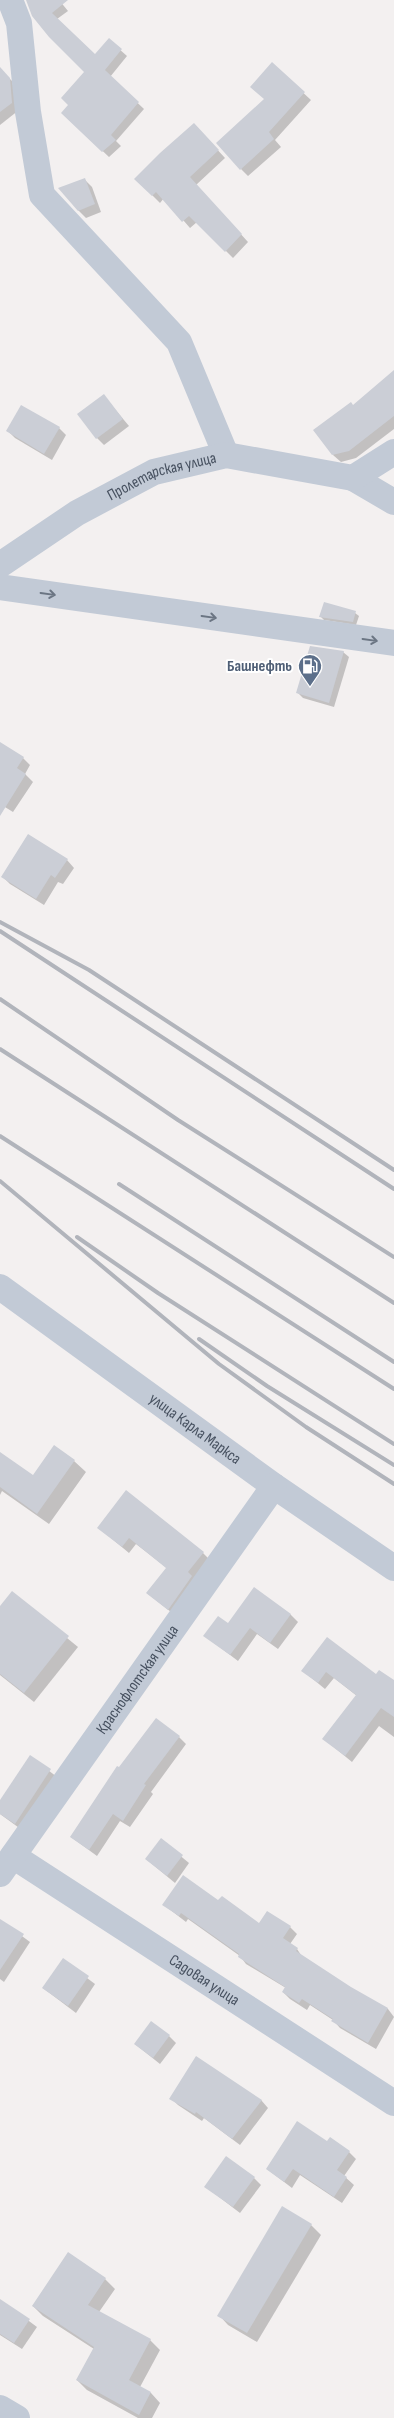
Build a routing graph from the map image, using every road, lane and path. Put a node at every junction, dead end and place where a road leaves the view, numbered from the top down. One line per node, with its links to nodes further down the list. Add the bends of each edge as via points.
1 (10, 0): 3 (street, via 19,23 28,112 42,195 179,342)
2 (394, 452): 4 (street)
3 (226, 455): 4 (street, Пролетарская улица); 6 (street, Пролетарская улица, via 154,472 77,513)
4 (353, 478): 5 (street)
5 (394, 502)
6 (0, 565)
7 (0, 587): 8 (street, one-way to 8)
8 (394, 643)
9 (0, 1287): 10 (street, улица Карла Маркса)
10 (274, 1486): 11 (street, улица Карла Маркса); 12 (street, Краснофлотская улица)
11 (394, 1568)
12 (7, 1865): 13 (street, Садовая улица)
13 (394, 2103)
14 (0, 2408): 15 (street)
15 (17, 2418)

